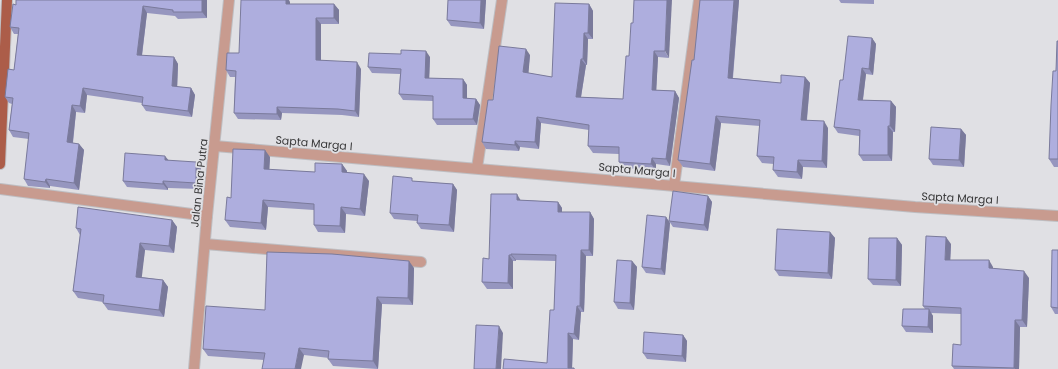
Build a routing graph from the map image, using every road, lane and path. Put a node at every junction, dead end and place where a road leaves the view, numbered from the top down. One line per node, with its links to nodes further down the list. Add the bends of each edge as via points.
1 (7, 0): 6 (main road)
2 (229, 0): 5 (street, Jalan Bina Putra)
3 (502, 0): 7 (street)
4 (699, 0): 8 (street)
5 (215, 146): 7 (street, Sapta Marga I); 10 (street, Jalan Bina Putra)
6 (0, 164)
7 (476, 168): 8 (street, Sapta Marga I)
8 (674, 186): 11 (street, Sapta Marga I, via 915,207)
9 (0, 189): 10 (street)
10 (207, 216): 12 (street, Jalan Bina Putra)
11 (1058, 216)
12 (205, 244): 13 (street); 14 (street, Jalan Bina Putra)
13 (421, 262)
14 (194, 369)

